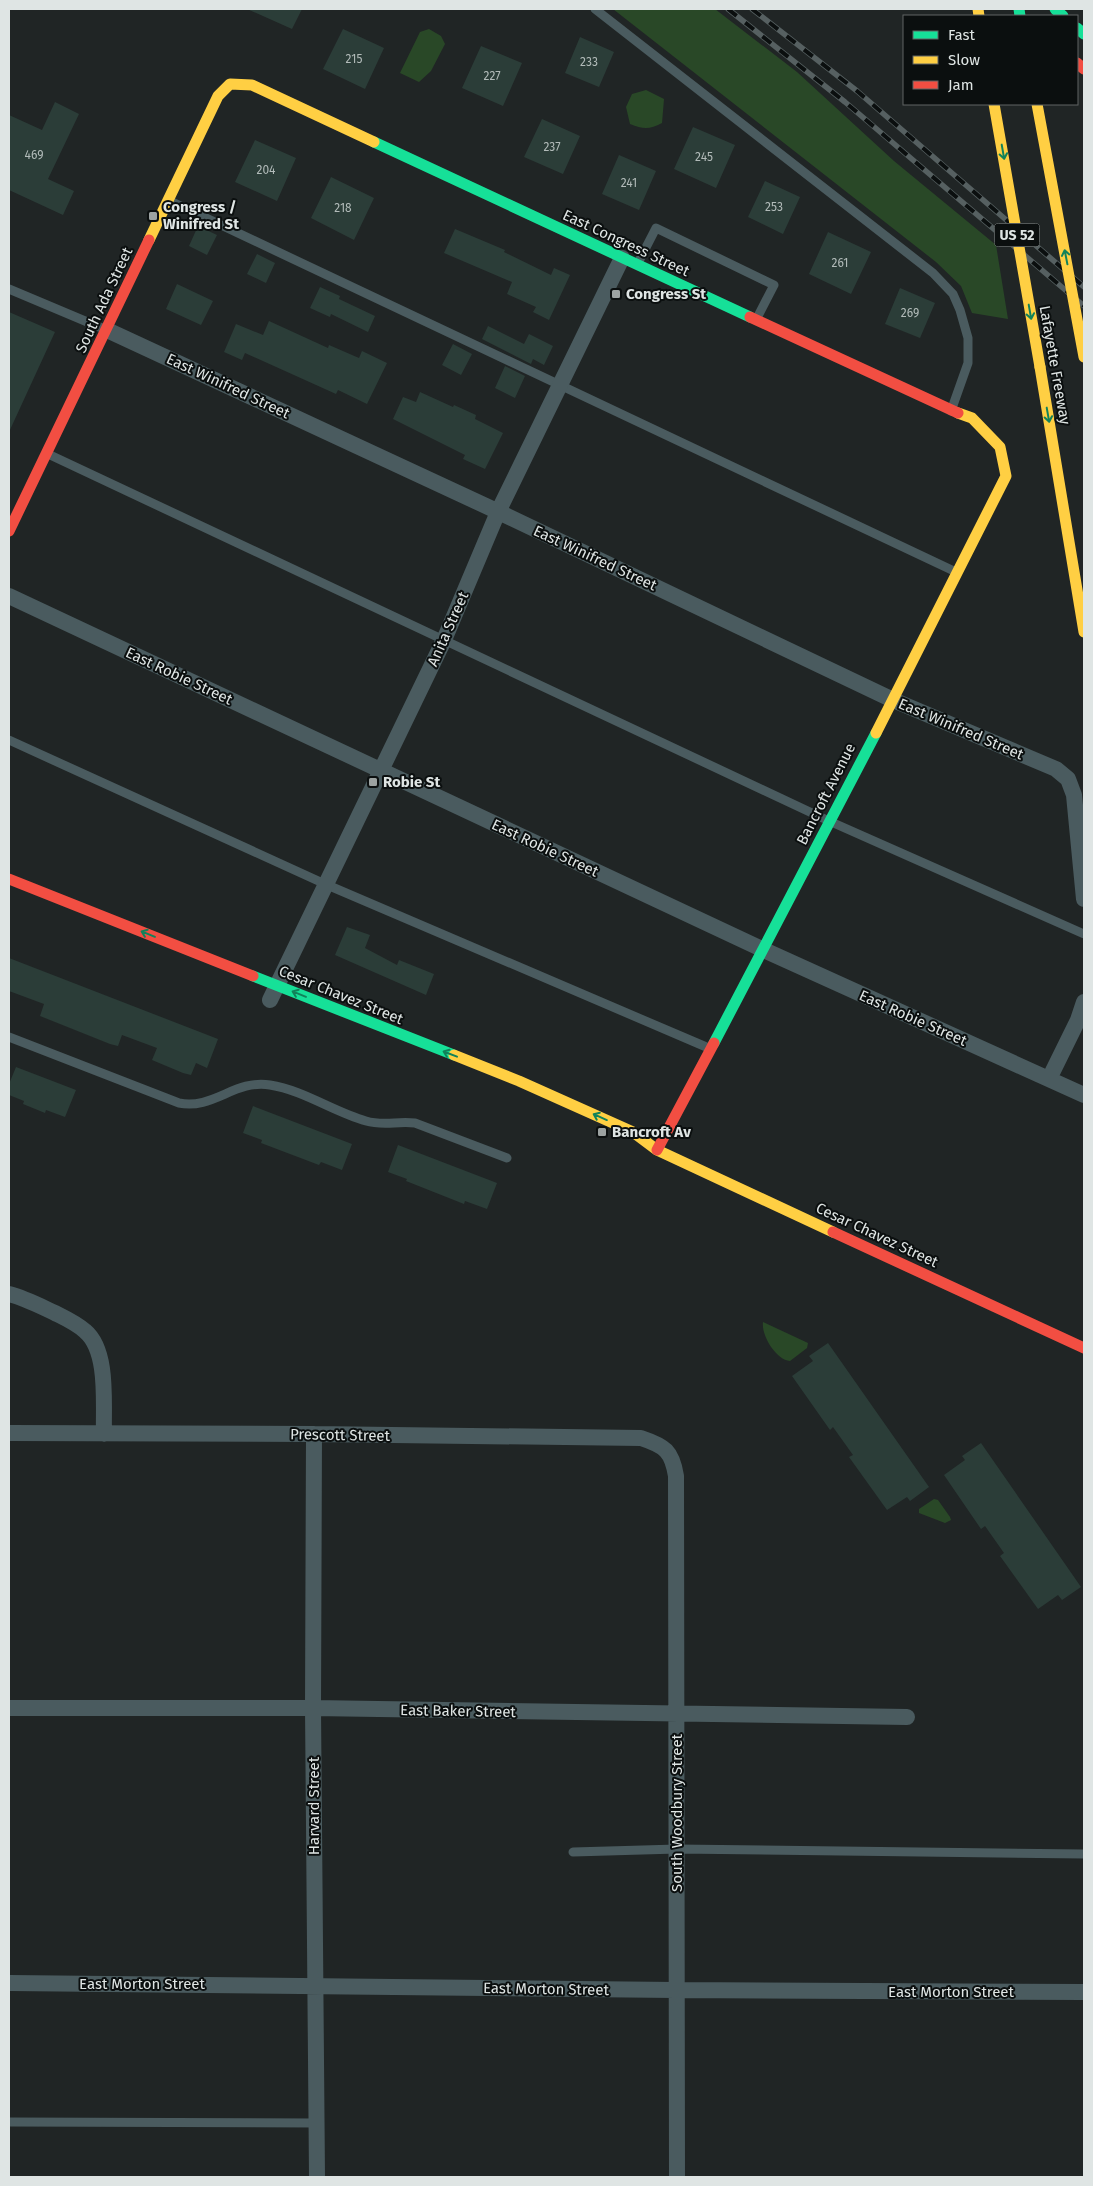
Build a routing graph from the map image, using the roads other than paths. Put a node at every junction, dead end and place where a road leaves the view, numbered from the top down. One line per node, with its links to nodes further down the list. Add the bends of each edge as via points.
1 (595, 9): 12 (lane, via 933,274 953,294 968,338 968,363)
2 (230, 84): 5 (main road, South Ada Street, via 218,96); 6 (main road, East Congress Street, via 252,85)
3 (994, 105): 19 (main road, Lafayette Freeway / US 52, one-way to 19, bridge)
4 (1037, 105): 10 (main road, Lafayette Freeway / US 52, one-way to 4, bridge)
5 (168, 200): 9 (main road, South Ada Street); 11 (lane)
6 (629, 262): 8 (main road, East Congress Street); 8 (lane, via 656,228 774,285); 11 (street, Anita Street)
7 (9, 289): 9 (lane, East Winifred Street)
8 (757, 319): 12 (main road, East Congress Street)
9 (107, 330): 14 (main road, South Ada Street); 15 (street, East Winifred Street)
10 (1084, 357)
11 (561, 384): 15 (street, Anita Street); 17 (lane)
12 (951, 411): 13 (main road, East Congress Street, via 972,418)
13 (1000, 447): 17 (main road, Bancroft Avenue, via 1006,476)
14 (47, 453): 16 (main road, South Ada Street); 20 (lane)
15 (498, 512): 20 (street, Anita Street); 21 (street, East Winifred Street)
16 (9, 531)
17 (958, 572): 21 (main road, Bancroft Avenue)
18 (9, 596): 23 (street, East Robie Street)
19 (1084, 632)
20 (444, 640): 23 (street, Anita Street); 24 (lane)
21 (892, 700): 24 (main road, Bancroft Avenue); 27 (street, East Winifred Street, via 1056,769 1068,779 1074,794)
22 (9, 740): 26 (lane)
23 (382, 771): 26 (street, Anita Street); 29 (street, East Robie Street)
24 (829, 821): 28 (lane); 29 (main road, Bancroft Avenue)
25 (9, 879): 30 (main road, Cesar Chavez Street, one-way to 25)
26 (325, 884): 30 (street, Anita Street); 33 (lane)
27 (1084, 899)
28 (1084, 934)
29 (764, 950): 33 (main road, Bancroft Avenue); 34 (street, East Robie Street)
30 (273, 996): 37 (main road, Cesar Chavez Street, one-way to 30, via 634,1132 519,1081)
31 (1084, 1002): 34 (street)
32 (9, 1037): 38 (lane, via 178,1103 205,1103 244,1086 270,1085 366,1122 415,1123)
33 (711, 1049): 37 (main road, Bancroft Avenue)
34 (1049, 1079): 35 (street, East Robie Street)
35 (1084, 1096)
36 (631, 1146): 37 (main road, Cesar Chavez Street)
37 (657, 1150): 40 (main road, Cesar Chavez Street)
38 (507, 1158)
39 (9, 1294): 42 (street, via 74,1323 86,1331 96,1345 101,1360)
40 (1084, 1348)
41 (9, 1433): 42 (street, Prescott Street)
42 (104, 1434): 43 (street, Prescott Street)
43 (314, 1434): 44 (street, Prescott Street, via 641,1438); 46 (street, Harvard Street)
44 (668, 1451): 47 (street, South Woodbury Street, via 676,1476)
45 (9, 1708): 46 (street, East Baker Street)
46 (313, 1708): 47 (street, East Baker Street); 53 (street, Harvard Street)
47 (678, 1715): 48 (street, East Baker Street); 49 (street, South Woodbury Street)
48 (907, 1717)
49 (677, 1850): 50 (lane); 51 (lane); 54 (street, South Woodbury Street)
50 (573, 1852)
51 (1084, 1854)
52 (9, 1983): 53 (street, East Morton Street)
53 (315, 1985): 54 (street, East Morton Street); 57 (street, Harvard Street)
54 (675, 1990): 55 (street, East Morton Street); 59 (street, South Woodbury Street)
55 (1084, 1992)
56 (9, 2122): 57 (lane)
57 (317, 2123): 58 (street, Harvard Street)
58 (317, 2177)
59 (677, 2177)

